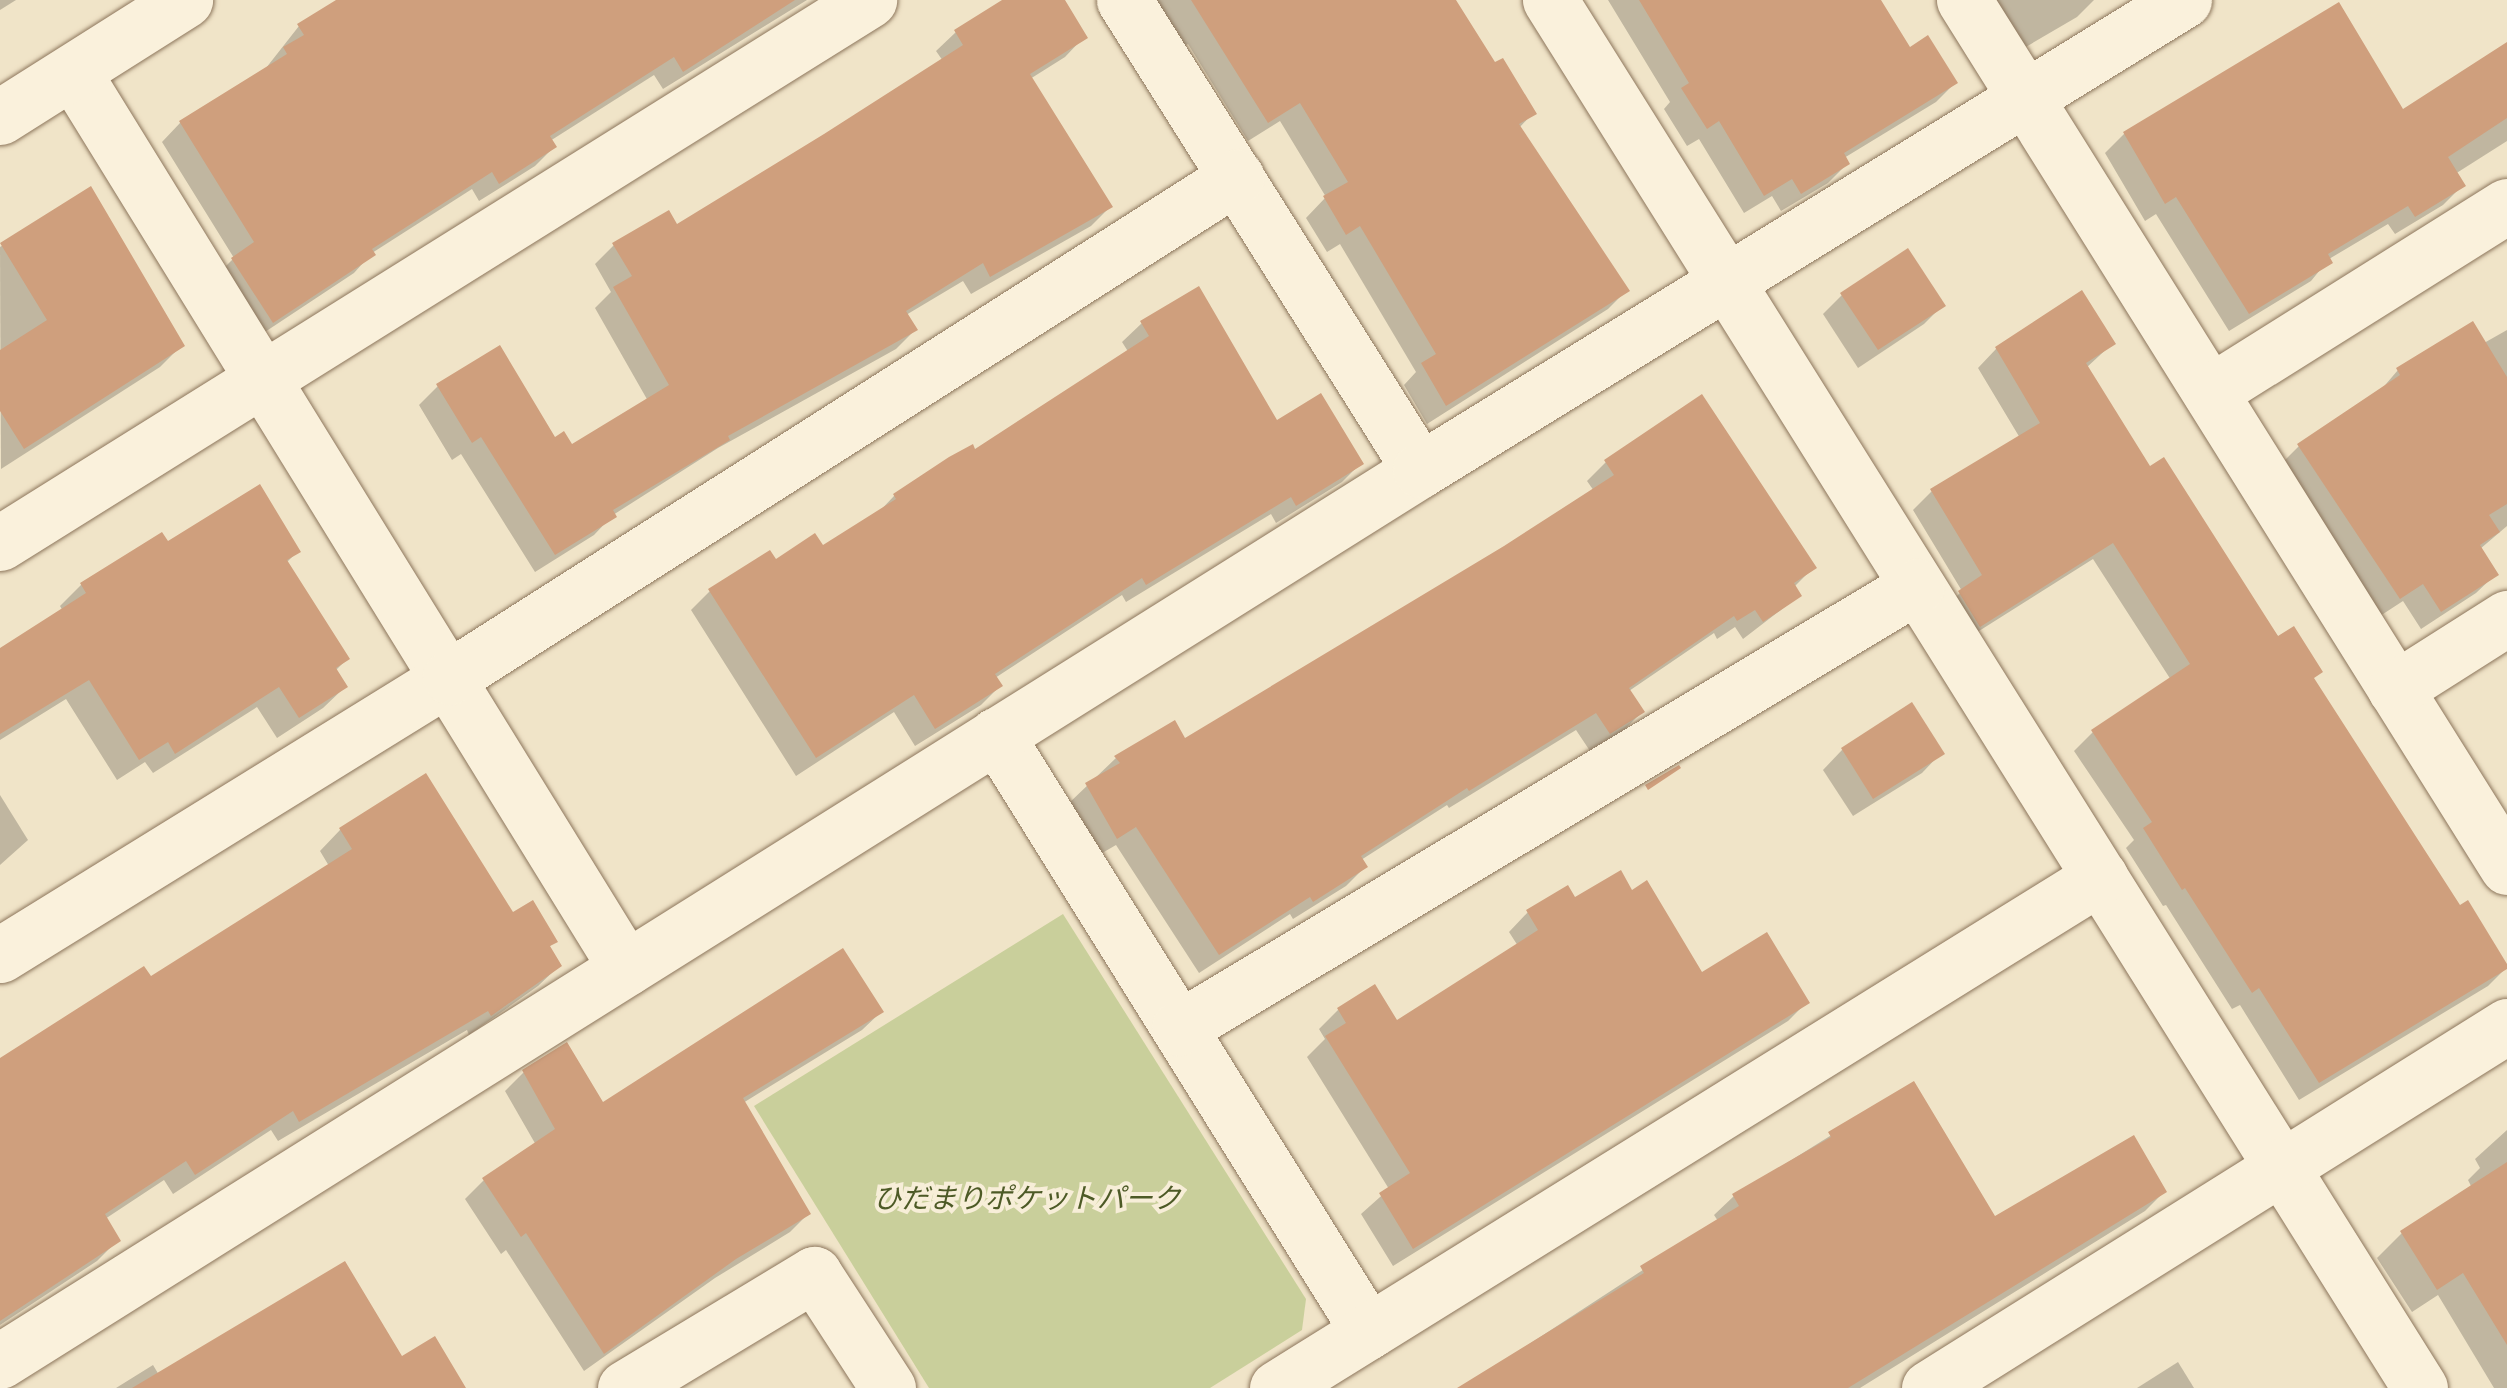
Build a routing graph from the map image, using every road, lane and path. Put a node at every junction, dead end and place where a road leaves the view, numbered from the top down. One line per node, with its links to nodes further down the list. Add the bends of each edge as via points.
1 (185, 0): 7 (street)
2 (869, 0): 13 (street)
3 (1124, 0): 10 (street)
4 (1550, 0): 12 (street)
5 (1964, 0): 8 (street)
6 (2184, 0): 8 (street)
7 (73, 72): 9 (street); 13 (street)
8 (2026, 100): 12 (street); 14 (street)
9 (0, 118)
10 (1236, 177): 15 (street); 19 (street)
11 (2507, 206): 14 (street)
12 (1726, 280): 15 (street); 17 (street)
13 (264, 382): 16 (street); 19 (street)
14 (2210, 392): 20 (street)
15 (1420, 470): 21 (street)
16 (0, 543)
17 (1917, 586): 23 (street); 27 (street)
18 (2507, 618): 20 (street)
19 (450, 676): 24 (street); 25 (street)
20 (2395, 689): 22 (street)
21 (996, 735): 25 (street); 27 (street)
22 (2507, 867)
23 (2100, 877): 28 (street); 29 (street)
24 (0, 955)
25 (626, 968): 30 (street)
26 (2507, 1026): 28 (street)
27 (1179, 1028): 29 (street)
28 (2284, 1169): 34 (street); 35 (street)
29 (1368, 1331): 33 (street)
30 (0, 1361)
31 (626, 1388): 32 (street, via 814,1274)
32 (888, 1388)
33 (1277, 1388)
34 (1929, 1388)
35 (2420, 1388)

